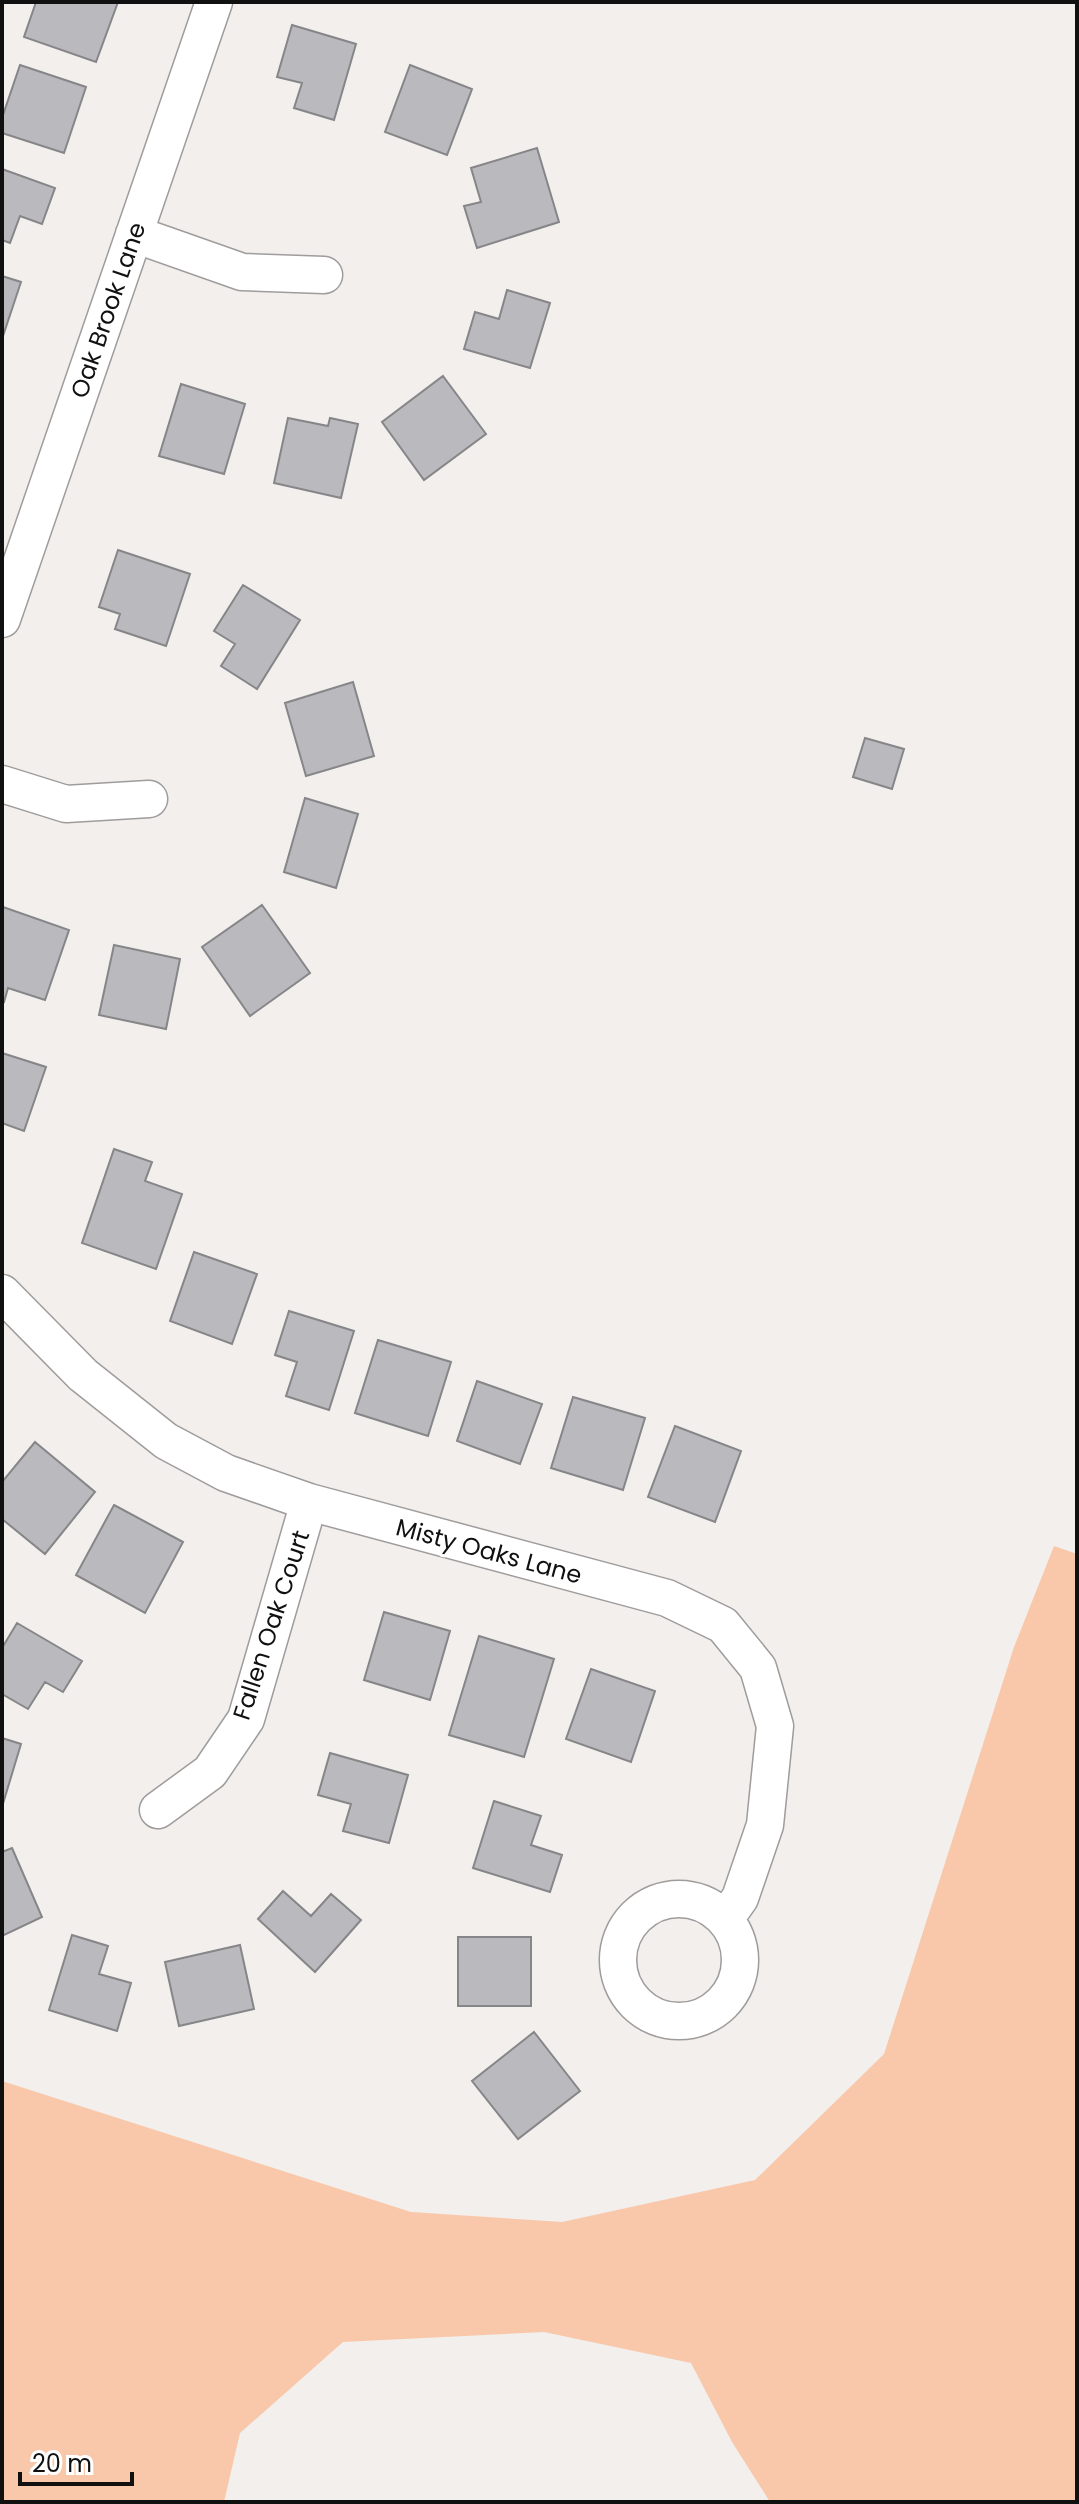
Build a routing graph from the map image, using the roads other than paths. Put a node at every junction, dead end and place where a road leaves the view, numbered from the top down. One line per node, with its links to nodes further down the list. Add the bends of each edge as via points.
1 (214, 2): 2 (street, Oak Brook Lane)
2 (134, 234): 3 (street, via 242,272); 4 (street, Oak Brook Lane)
3 (324, 275)
4 (2, 619)
5 (2, 784): 6 (street, via 66,804)
6 (149, 799)
7 (2, 1293): 8 (street, Misty Oaks Lane, via 83,1375 166,1441 226,1473)
8 (309, 1502): 9 (street, Fallen Oak Court, via 246,1719 210,1772); 10 (street, Misty Oaks Lane, via 667,1598 723,1625 758,1668 775,1726 765,1825 740,1898)
9 (158, 1810)
10 (725, 1919)

